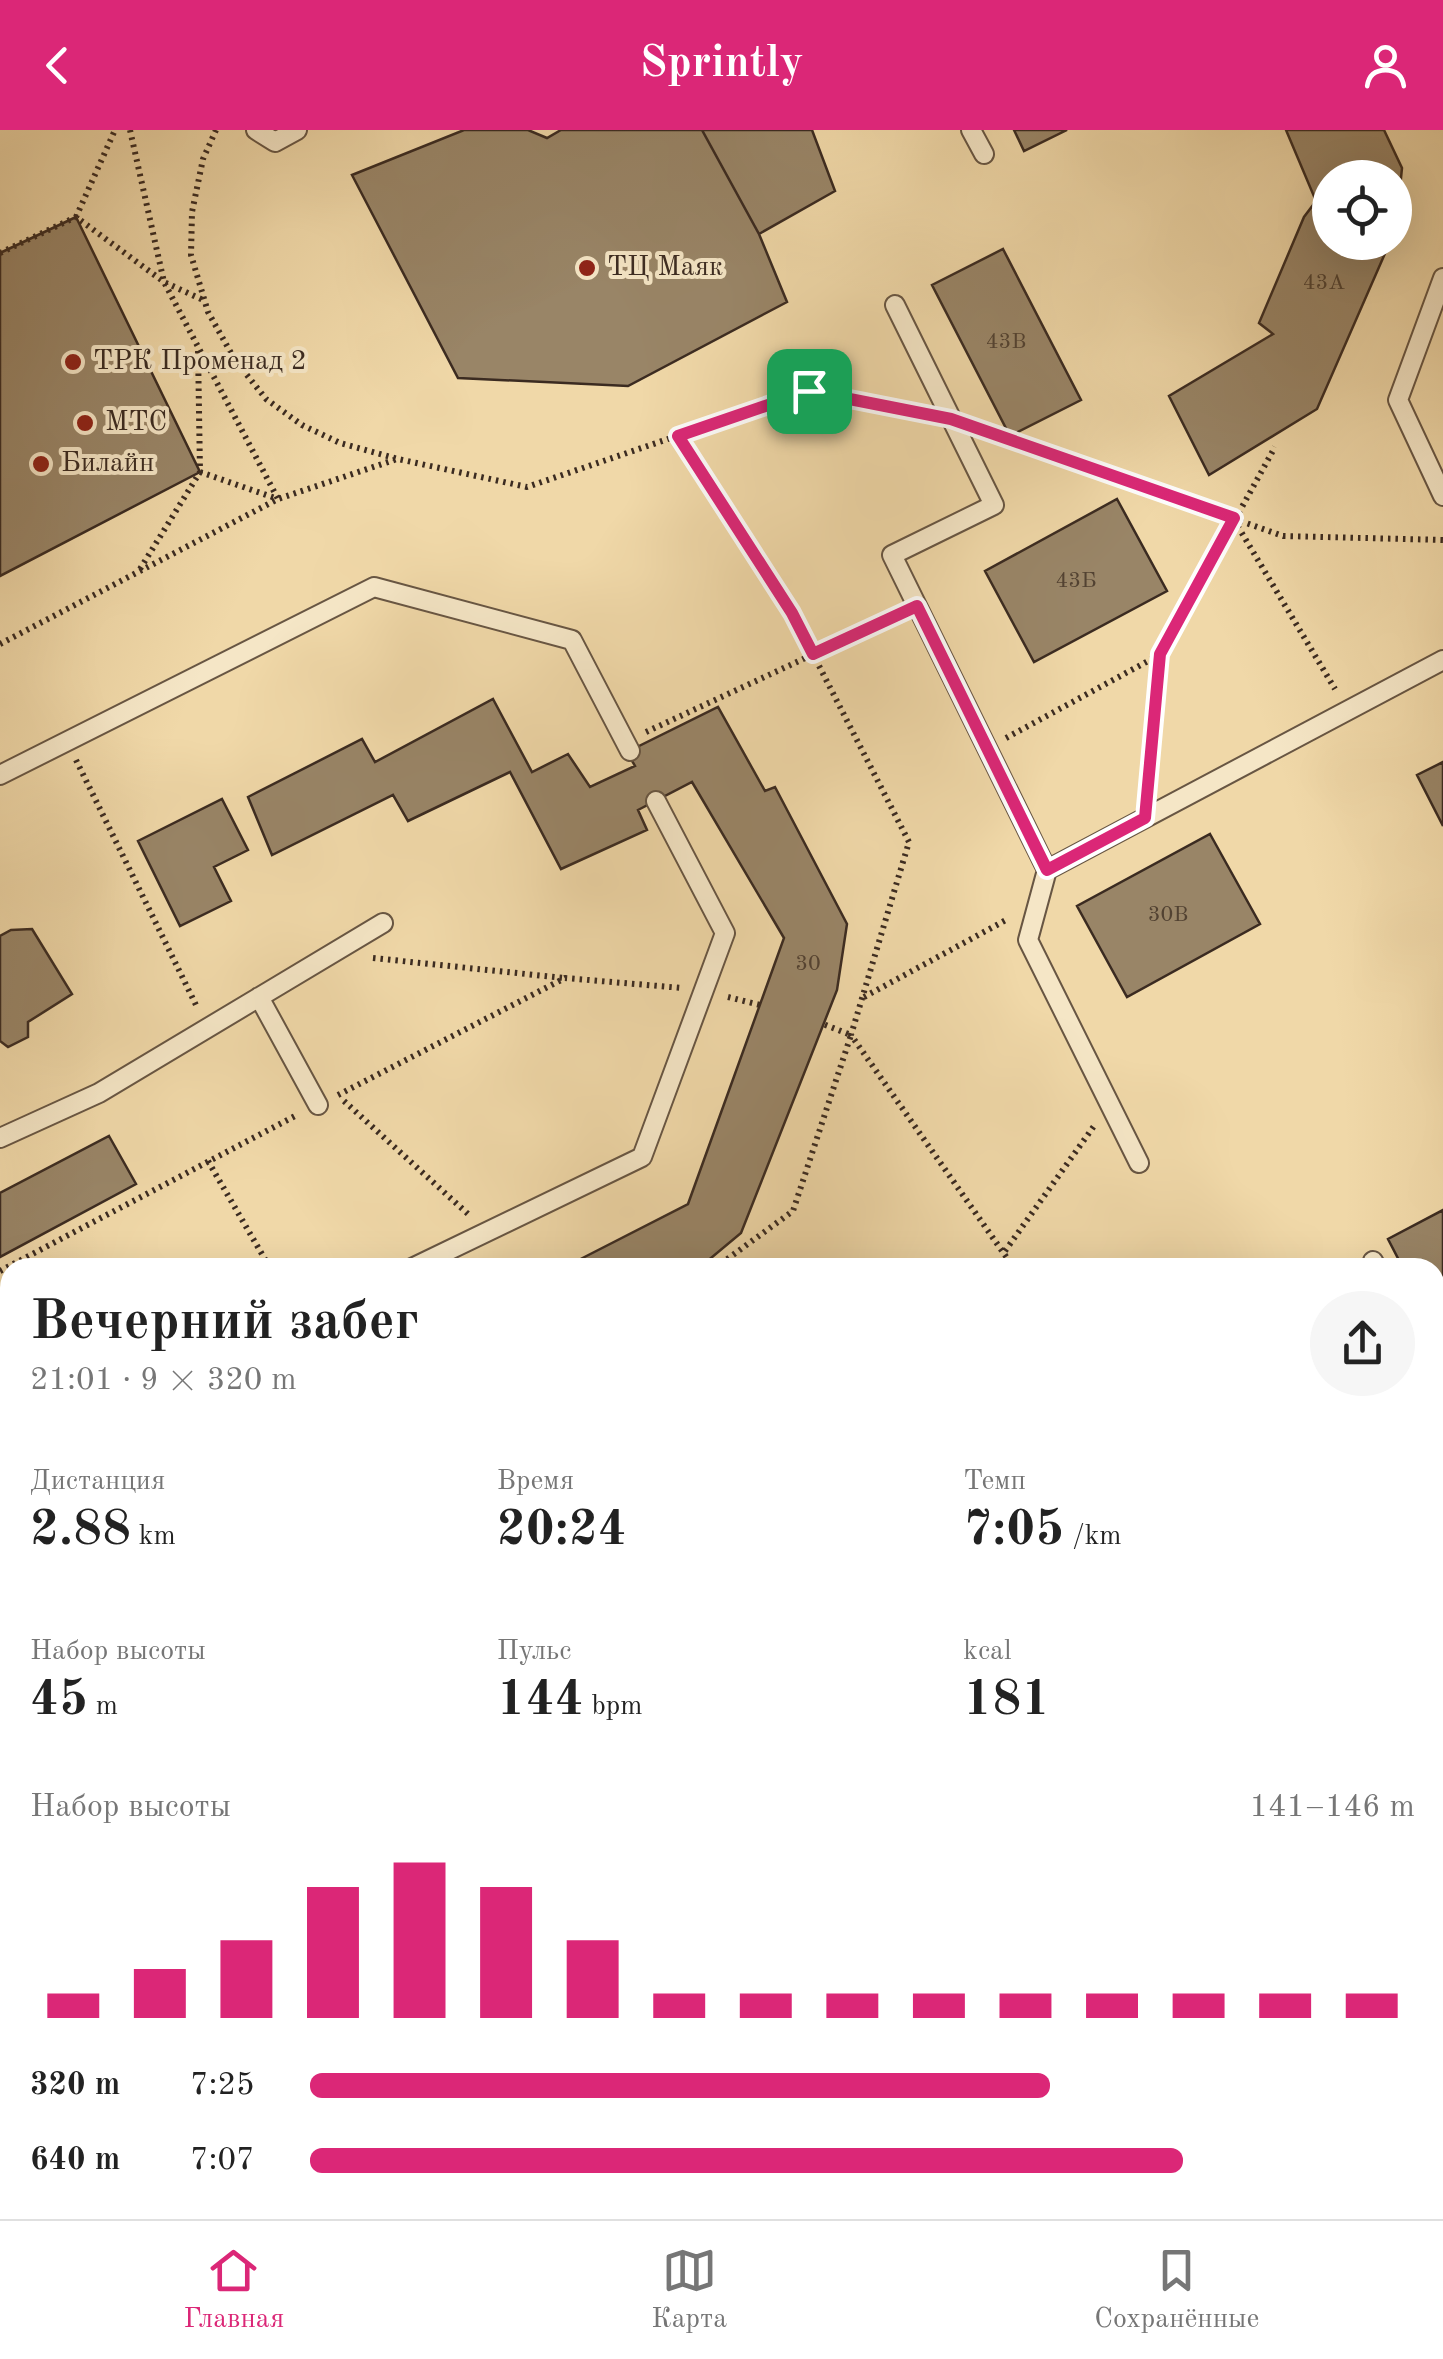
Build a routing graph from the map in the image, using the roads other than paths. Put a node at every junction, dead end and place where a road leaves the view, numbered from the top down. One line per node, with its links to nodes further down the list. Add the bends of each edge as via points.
1 (256, 130): 2 (lane, via 275,142)
2 (297, 130)
3 (972, 130): 4 (lane)
4 (984, 154)
5 (1443, 278): 7 (lane, via 1398,400)
6 (895, 305): 12 (lane, via 994,505 892,555)
7 (1443, 496)
8 (1443, 660): 12 (lane)
9 (628, 747): 10 (lane, via 572,640 374,587)
10 (0, 775)
11 (656, 801): 18 (lane, via 725,933 642,1157)
12 (1047, 870): 17 (lane, via 1028,940)
13 (383, 923): 14 (lane)
14 (259, 997): 15 (lane); 16 (lane, via 99,1093)
15 (318, 1105)
16 (0, 1138)
17 (1140, 1162)
18 (432, 1258)

